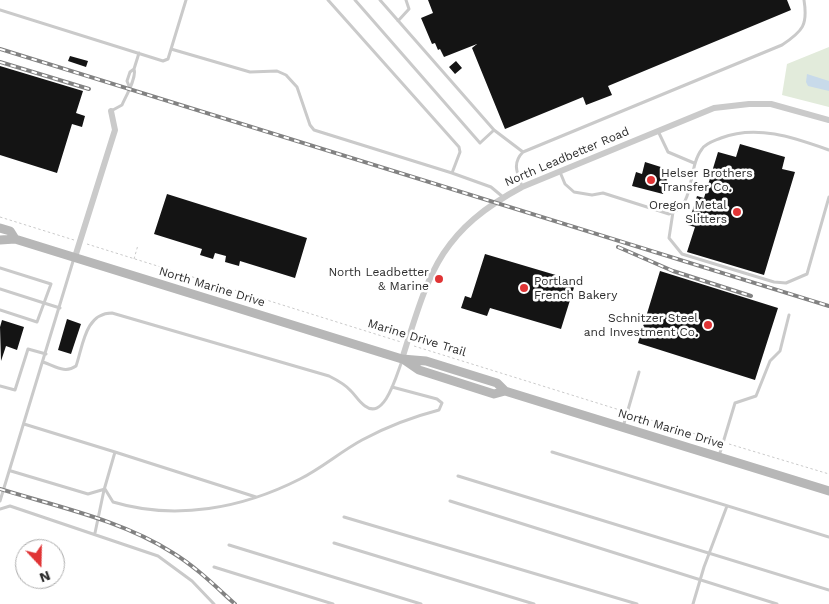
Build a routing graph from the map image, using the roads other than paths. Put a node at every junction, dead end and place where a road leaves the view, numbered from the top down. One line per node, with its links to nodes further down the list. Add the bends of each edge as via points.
1 (186, 0): 9 (lane)
2 (328, 0): 19 (lane, via 454,141 460,152)
3 (355, 0): 13 (lane, via 480,143)
4 (380, 0): 8 (lane)
5 (406, 0): 8 (lane, via 409,9)
6 (804, 0): 16 (lane, via 807,18 797,35 782,45)
7 (0, 10): 10 (lane)
8 (398, 21): 13 (lane)
9 (171, 49): 10 (lane, via 168,59 163,61); 19 (lane, via 250,72 286,75 297,87 314,130)
10 (139, 53): 11 (lane, via 133,83 122,105)
11 (111, 112): 27 (street, via 115,130)
12 (829, 120): 14 (street, North Leadbetter Road, via 770,104 749,104 714,108)
13 (494, 130): 16 (lane)
14 (658, 131): 17 (lane, via 668,152); 18 (street, North Leadbetter Road)
15 (829, 150): 17 (lane, via 779,134 753,132 709,142)
16 (523, 152): 20 (lane, via 516,165)
17 (694, 163): 23 (lane, via 687,198)
18 (560, 172): 20 (street, North Leadbetter Road); 23 (lane, via 565,184 574,192 603,193 665,214)
19 (452, 173): 22 (lane, via 491,187)
20 (522, 187): 22 (street, North Leadbetter Road)
21 (829, 197): 23 (lane, via 807,274 786,284 682,254 668,238)
22 (503, 198): 35 (street, North Leadbetter Road, via 470,221 440,258 426,285)
23 (673, 212)
24 (0, 228): 25 (main road, North Marine Drive, via 10,231)
25 (15, 239): 26 (main road, North Marine Drive); 27 (main road, North Marine Drive)
26 (0, 240)
27 (75, 257): 31 (lane); 35 (main road, North Marine Drive)
28 (0, 268): 30 (lane, via 51,284)
29 (0, 289): 30 (lane)
30 (44, 303): 31 (lane); 32 (lane, via 37,322)
31 (60, 308): 34 (lane)
32 (0, 310)
33 (789, 315): 44 (lane, via 780,351 770,361 756,396 736,403)
34 (46, 354): 36 (lane); 38 (lane, via 28,349 15,390)
35 (402, 359): 39 (lane); 41 (main road, North Marine Drive, via 419,370 494,394 505,391)
36 (43, 362): 39 (lane, via 64,370 76,366 93,319 104,313 329,376 342,383 371,409 387,399); 40 (lane)
37 (639, 372): 41 (lane)
38 (0, 386)
39 (392, 387): 49 (lane, via 437,399 442,402 439,410 401,421 361,440 302,478)
40 (24, 424): 42 (lane); 45 (lane)
41 (623, 427): 44 (main road, North Marine Drive)
42 (115, 452): 47 (lane); 49 (lane)
43 (552, 452): 52 (lane)
44 (718, 457): 48 (main road, North Marine Drive)
45 (10, 471): 47 (lane, via 88,494); 50 (lane)
46 (458, 476): 59 (lane)
47 (104, 490): 49 (lane, via 113,502 160,509 210,509); 55 (lane)
48 (829, 491)
49 (257, 497)
50 (0, 501)
51 (450, 501): 61 (lane)
52 (727, 506): 56 (lane); 59 (lane)
53 (0, 509): 55 (lane, via 10,506)
54 (344, 517): 67 (lane)
55 (94, 533): 63 (lane, via 158,556 192,581)
56 (829, 537)
57 (334, 543): 66 (lane)
58 (229, 545): 65 (lane)
59 (710, 553): 61 (lane); 62 (lane)
60 (214, 567): 64 (lane)
61 (701, 580): 68 (lane); 69 (lane)
62 (829, 590)
63 (214, 604)
64 (333, 604)
65 (421, 604)
66 (534, 604)
67 (637, 604)
68 (694, 604)
69 (777, 604)

